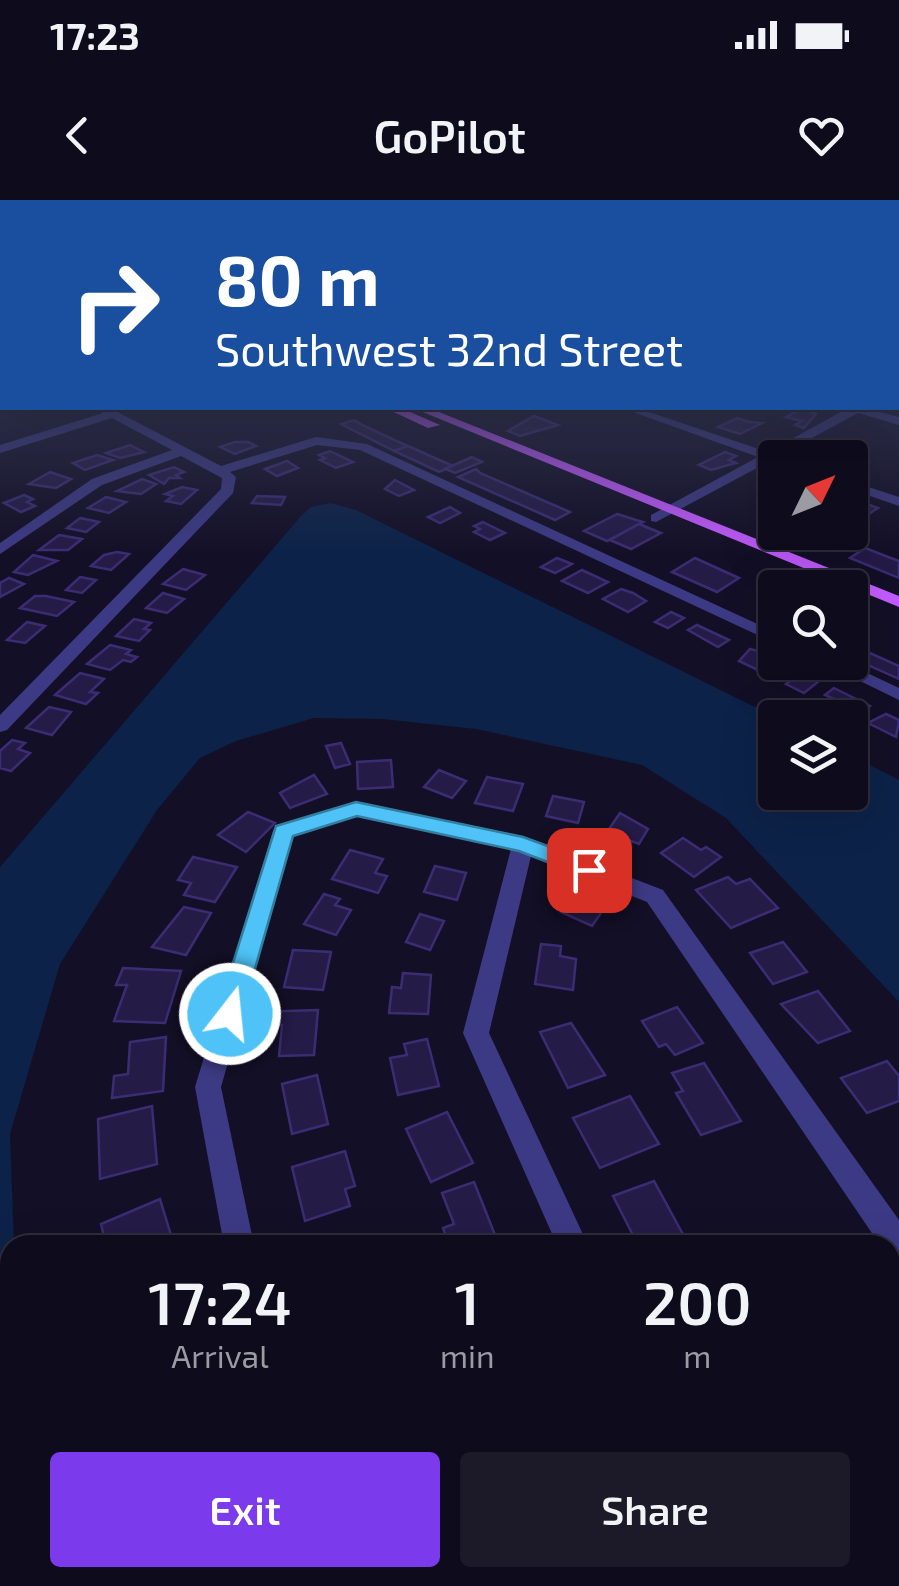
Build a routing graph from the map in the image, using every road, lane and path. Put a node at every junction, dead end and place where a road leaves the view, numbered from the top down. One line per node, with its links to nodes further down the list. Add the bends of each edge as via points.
1 (66, 426): 10 (street)
2 (135, 426): 11 (street)
3 (437, 426): 17 (main road)
4 (451, 426): 8 (main road)
5 (463, 426): 8 (main road)
6 (679, 426): 12 (street)
7 (826, 426): 9 (street)
8 (489, 436): 17 (main road)
9 (802, 440)
10 (0, 449)
11 (182, 451): 14 (street); 19 (street, via 98,482)
12 (758, 453)
13 (758, 465): 17 (street)
14 (220, 470): 25 (street, via 316,441 364,447); 28 (street, via 229,477 228,490 212,511)
15 (868, 491): 16 (street)
16 (899, 502)
17 (664, 514): 21 (main road); 22 (main road)
18 (0, 529): 19 (street)
19 (19, 534): 20 (street)
20 (0, 550)
21 (785, 570)
22 (899, 602)
23 (868, 606): 24 (main road)
24 (899, 619)
25 (758, 630)
26 (867, 680): 27 (street)
27 (899, 695)
28 (0, 726)
29 (523, 844): 30 (street, via 356,809 284,831 208,1086); 31 (street, via 476,1032); 32 (street, via 655,896)
30 (237, 1235)
31 (568, 1235)
32 (891, 1235)

